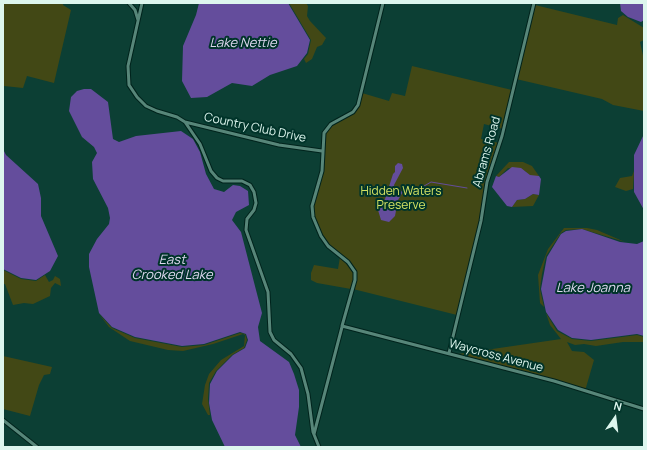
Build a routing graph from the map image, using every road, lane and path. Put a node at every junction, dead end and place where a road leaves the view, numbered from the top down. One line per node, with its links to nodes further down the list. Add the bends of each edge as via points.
1 (129, 3): 5 (street, via 135,10)
2 (141, 3): 5 (street, Country Club Drive)
3 (383, 3): 7 (street, via 358,105 353,112 328,127 324,133)
4 (534, 3): 9 (street, Abrams Road, via 502,136 487,182 481,221)
5 (138, 21): 6 (street, Country Club Drive, via 128,66 129,85 146,106)
6 (185, 122): 7 (street, Country Club Drive, via 279,145); 12 (street, via 202,148 214,175 223,181 242,181 250,185 254,192 256,203 247,219 246,230 268,292 270,332 274,340 291,354 301,368)
7 (322, 151): 8 (street, via 322,171 312,206 313,217 324,241 348,262 355,274)
8 (342, 326): 9 (street, Waycross Avenue); 12 (street)
9 (449, 353): 10 (street, Waycross Avenue)
10 (644, 409)
11 (3, 420): 13 (street)
12 (314, 434): 14 (street)
13 (36, 447)
14 (319, 447)

